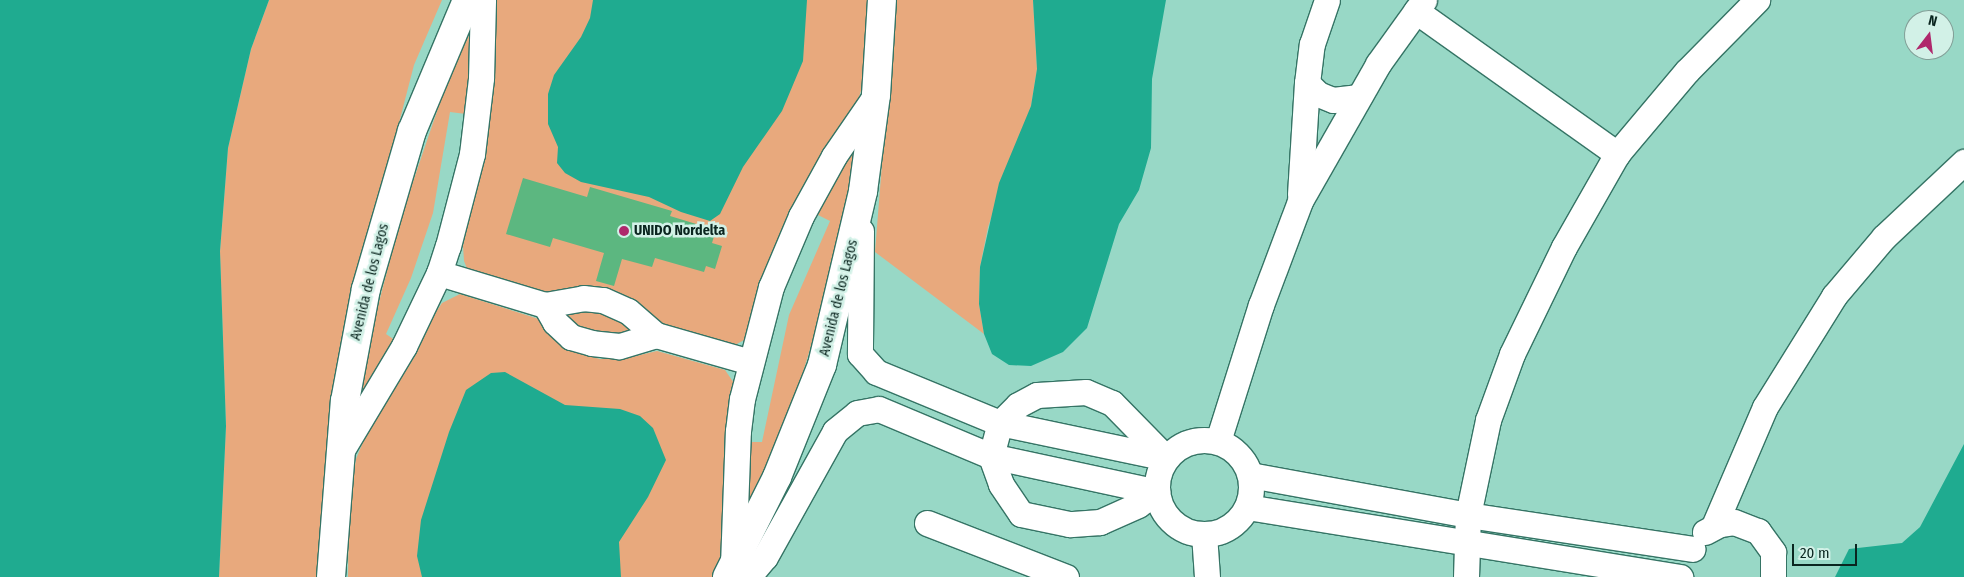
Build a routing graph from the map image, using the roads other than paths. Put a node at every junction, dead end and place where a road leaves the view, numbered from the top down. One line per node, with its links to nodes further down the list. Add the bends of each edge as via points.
1 (456, 0): 11 (street, via 422,75 415,98)
2 (467, 0): 11 (street, Avenida de los Lagos)
3 (483, 0): 16 (street, via 482,78 472,154)
4 (882, 0): 9 (street, Avenida de los Lagos)
5 (1327, 0): 8 (street, via 1312,44)
6 (1757, 0): 12 (street, via 1687,71)
7 (1420, 6): 10 (street); 12 (street)
8 (1307, 83): 10 (street, via 1318,94 1332,100); 15 (street)
9 (876, 95): 14 (street, Avenida de los Lagos); 19 (street, via 834,156 801,216 774,278)
10 (1359, 97): 15 (street)
11 (412, 131): 22 (street, Avenida de los Lagos, via 366,289 352,356)
12 (1617, 154): 29 (street, via 1564,247 1512,354 1488,420)
13 (1964, 162): 25 (street, via 1884,237 1834,296 1764,406)
14 (863, 190): 20 (street, via 858,321 860,354 876,372); 36 (street, Avenida de los Lagos, via 822,365)
15 (1300, 201): 21 (street, via 1261,305)
16 (439, 273): 17 (street); 22 (street, via 404,346)
17 (545, 305): 18 (street, via 583,298 603,300 628,311); 18 (street, via 555,322 571,337 592,343 619,346)
18 (656, 335): 19 (street)
19 (750, 362): 36 (street, via 738,431)
20 (1000, 423): 23 (street); 24 (street); 24 (street, via 1018,406 1037,395 1086,392 1112,403)
21 (1218, 442): 24 (street, via 1191,441 1179,446); 26 (street, via 1242,457)
22 (340, 453): 37 (street, Avenida de los Lagos)
23 (991, 456): 27 (street); 27 (street, via 1002,484 1020,514 1069,524 1100,522 1138,505); 36 (street, via 879,409 857,413 835,431 766,557)
24 (1166, 458): 27 (street, via 1157,479)
25 (1739, 464): 31 (street); 32 (street, via 1741,492)
26 (1250, 475): 28 (street, via 1251,496); 29 (street)
27 (1157, 492): 33 (street, via 1160,505 1178,526)
28 (1247, 507): 33 (street, via 1229,527); 34 (street)
29 (1468, 515): 34 (street); 35 (street)
30 (926, 523): 38 (street)
31 (1714, 526): 32 (street, via 1734,522); 35 (street, via 1698,538)
32 (1752, 528): 43 (street, via 1768,540 1773,552)
33 (1204, 534): 39 (street)
34 (1466, 543): 40 (street); 41 (street)
35 (1692, 549): 42 (street)
36 (736, 573)
37 (331, 577)
38 (1066, 577)
39 (1207, 577)
40 (1466, 577)
41 (1680, 577)
42 (1691, 577)
43 (1773, 577)

